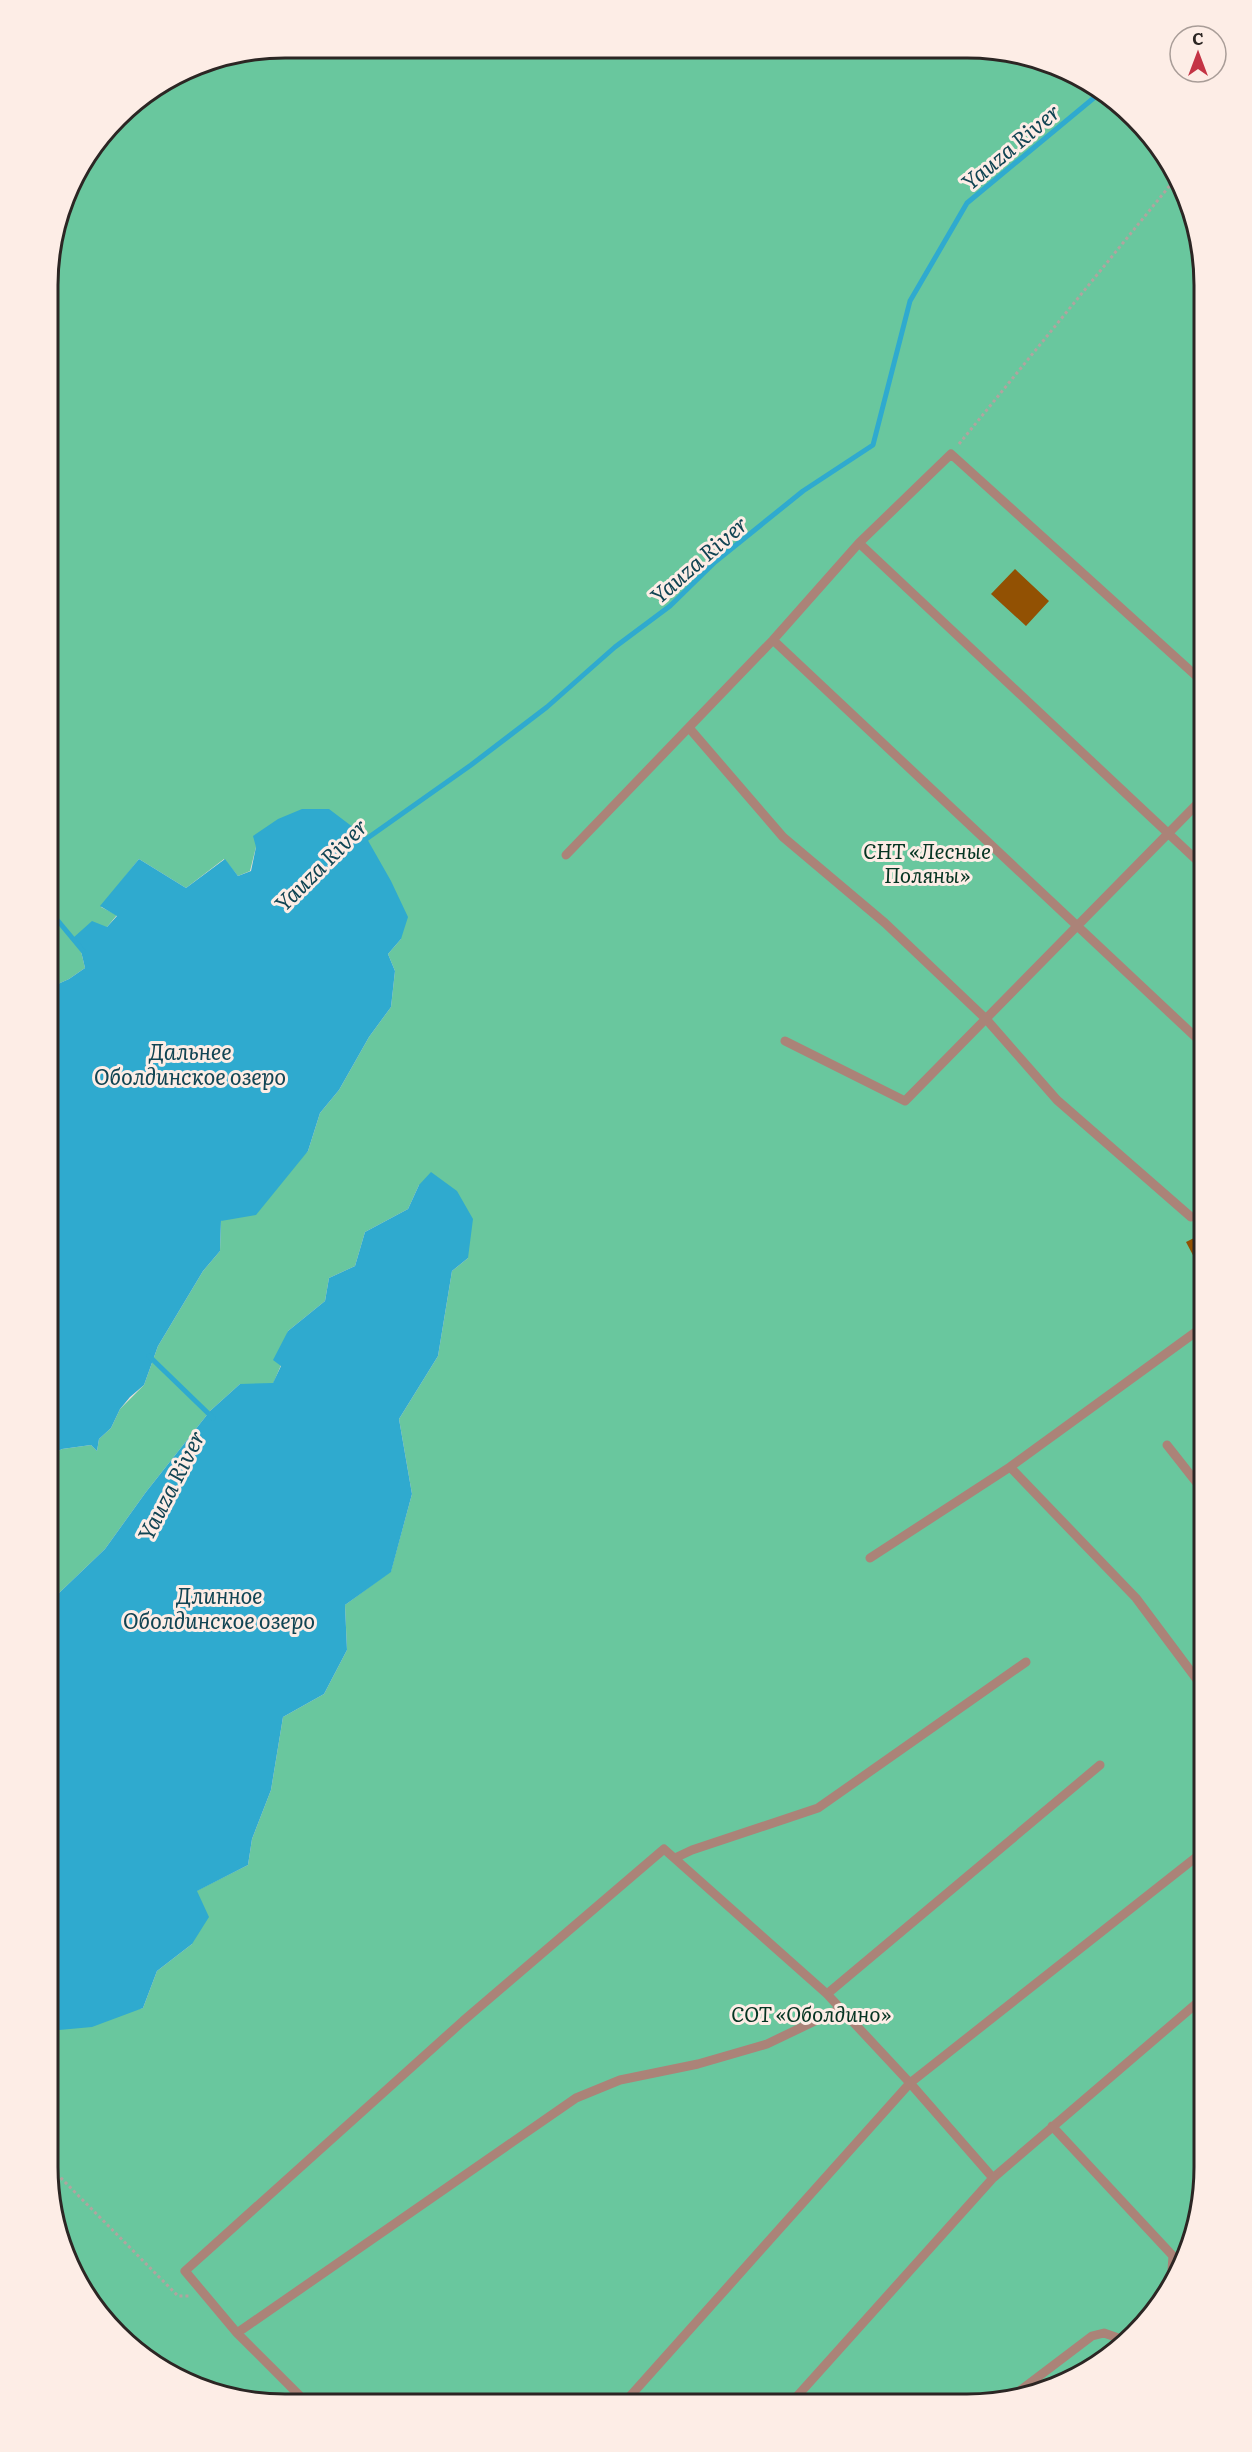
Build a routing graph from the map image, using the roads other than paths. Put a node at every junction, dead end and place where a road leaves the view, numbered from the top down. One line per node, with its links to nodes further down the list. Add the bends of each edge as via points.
1 (859, 543): 2 (lane); 3 (lane, via 951,454); 6 (lane)
2 (773, 640): 4 (lane); 9 (lane)
3 (1194, 674)
4 (690, 729): 7 (lane); 10 (lane, via 783,837 885,924)
5 (1194, 807): 6 (lane)
6 (1167, 834): 8 (lane); 9 (lane)
7 (566, 855)
8 (1194, 858)
9 (1077, 927): 10 (lane); 11 (lane)
10 (986, 1019): 12 (lane, via 905,1101); 13 (lane, via 1057,1100)
11 (1194, 1036)
12 (785, 1041)
13 (1191, 1217)
14 (1194, 1333): 16 (lane)
15 (1167, 1445): 17 (lane)
16 (1010, 1467): 18 (lane); 20 (lane, via 1136,1598)
17 (1194, 1479)
18 (870, 1557)
19 (1026, 1662): 22 (lane, via 818,1808)
20 (1194, 1676)
21 (1100, 1765): 24 (lane)
22 (675, 1858): 24 (lane); 31 (lane, via 664,1849 463,2021 185,2271)
23 (1194, 1859): 27 (lane)
24 (827, 1994): 26 (lane)
25 (1194, 2005): 28 (lane)
26 (840, 2009): 27 (lane); 31 (lane, via 767,2044 698,2064 620,2080 576,2098)
27 (909, 2083): 29 (lane); 35 (lane)
28 (1052, 2126): 29 (lane); 30 (lane, via 1173,2256)
29 (993, 2178): 36 (lane)
30 (1173, 2261)
31 (237, 2333): 34 (lane)
32 (1116, 2337): 33 (lane, via 1104,2333 1092,2336)
33 (1027, 2385)
34 (298, 2394)
35 (632, 2394)
36 (799, 2394)

